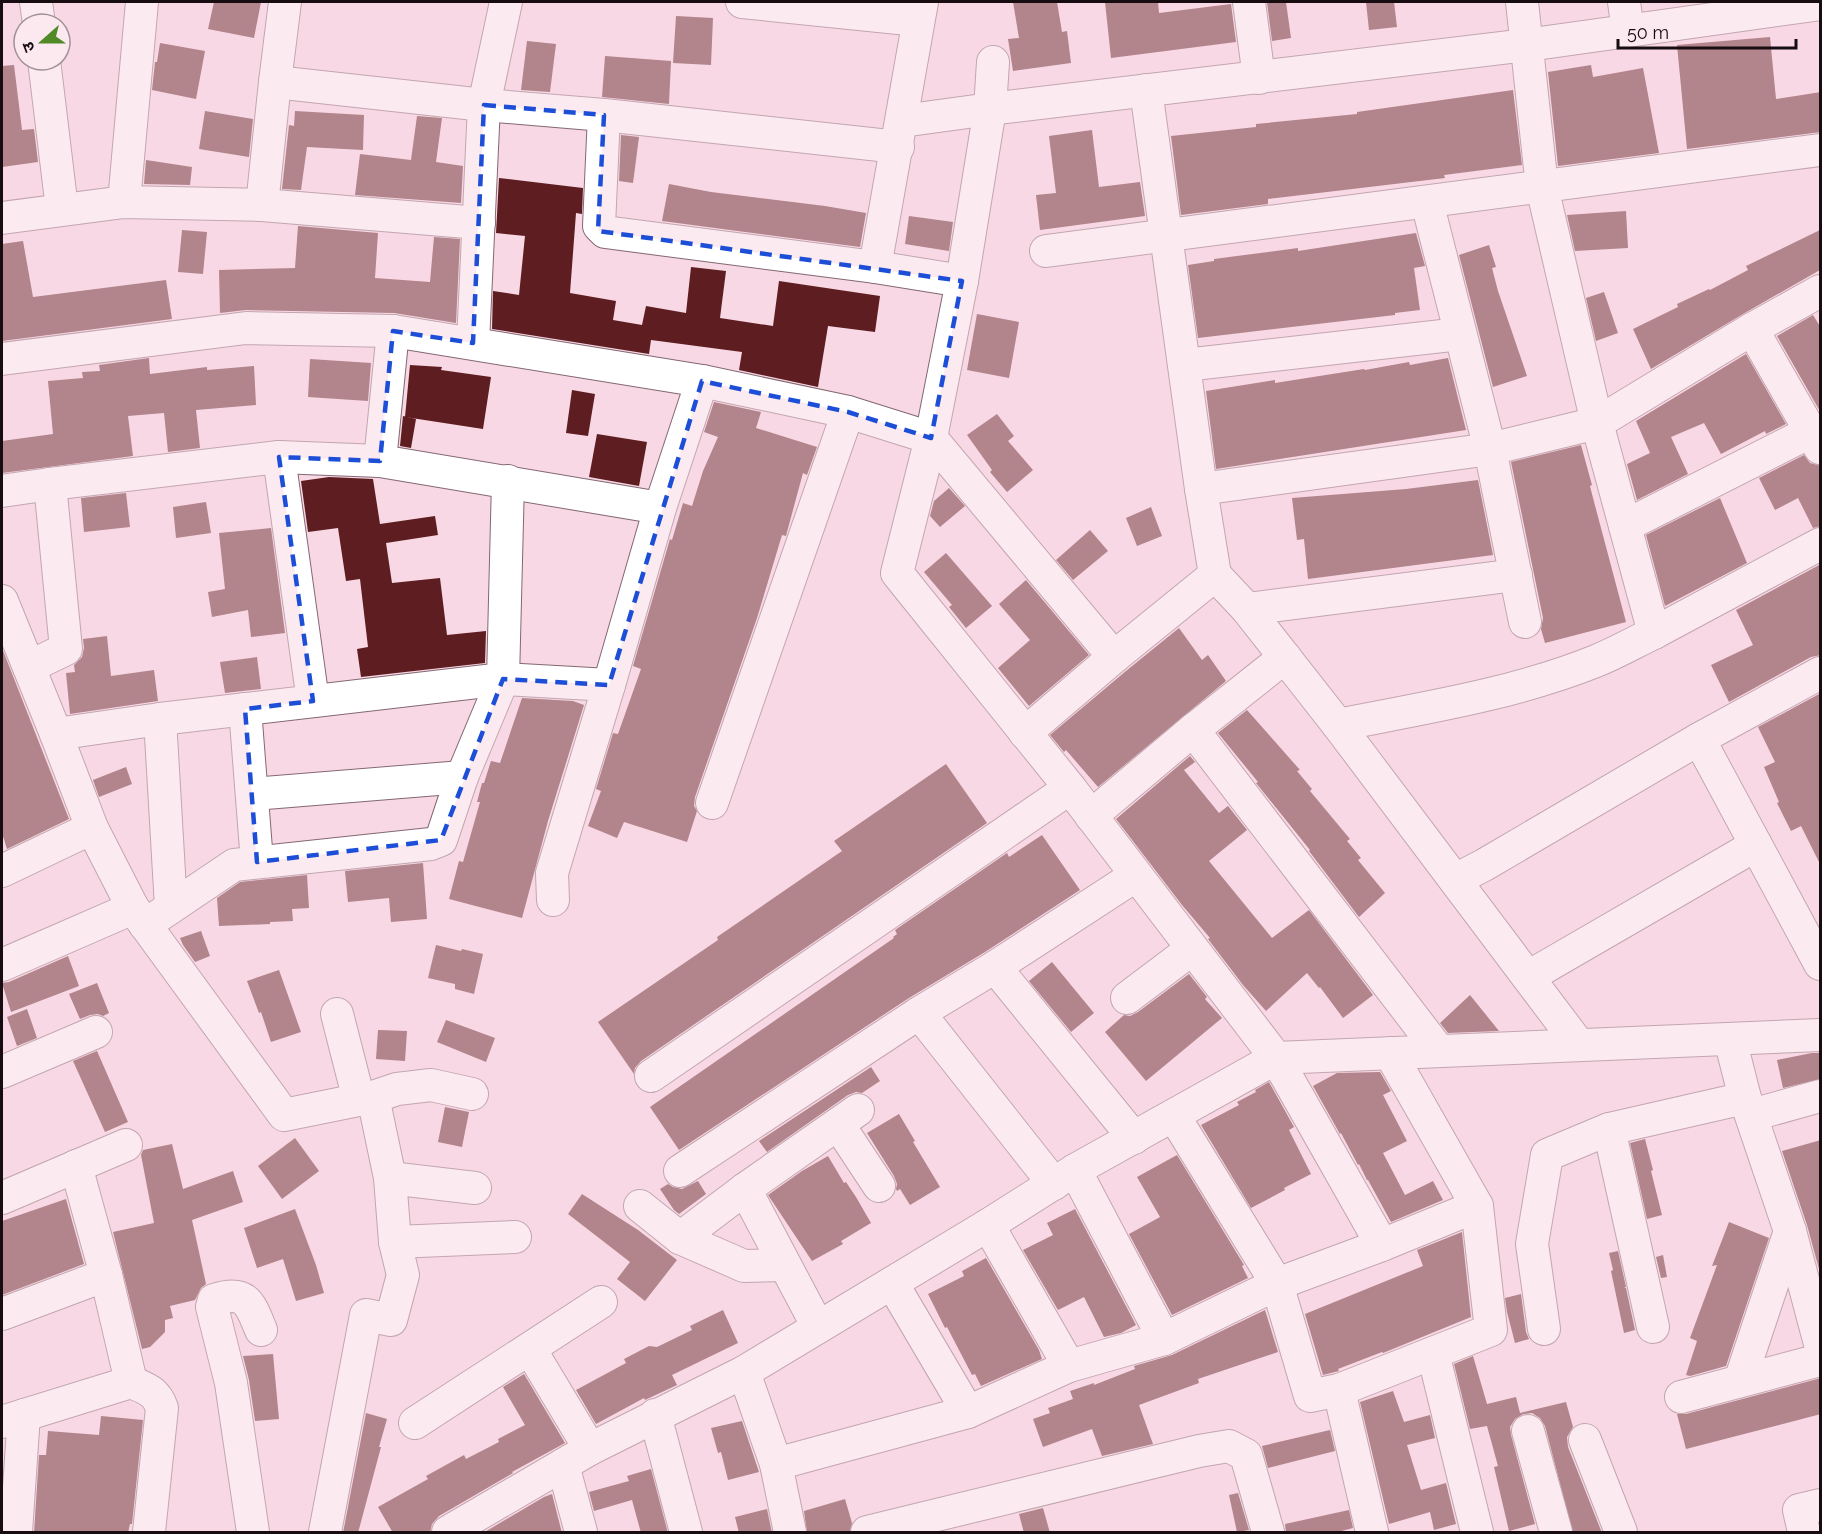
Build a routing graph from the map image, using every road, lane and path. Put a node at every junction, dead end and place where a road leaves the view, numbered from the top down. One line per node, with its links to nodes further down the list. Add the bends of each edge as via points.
1 (142, 2): 23 (street)
2 (285, 2): 14 (street)
3 (506, 2): 16 (street)
4 (742, 2): 8 (street)
5 (1249, 2): 13 (street)
6 (1522, 2): 10 (street)
7 (1821, 4): 9 (street)
8 (920, 11): 19 (street)
9 (1626, 16): 10 (street)
10 (1527, 45): 13 (street); 21 (street)
11 (993, 62): 17 (street)
12 (45, 72): 25 (street)
13 (1258, 78): 15 (street)
14 (274, 82): 16 (street); 24 (street)
15 (1146, 90): 17 (street); 28 (street)
16 (484, 105): 18 (street); 27 (street)
17 (990, 109): 19 (street); 31 (street)
18 (604, 115): 19 (street); 30 (street, via 599,226 605,232)
19 (900, 134): 30 (street)
20 (1821, 150): 21 (street)
21 (1542, 187): 22 (street); 41 (street)
22 (1427, 201): 28 (street); 35 (street)
23 (124, 202): 24 (street); 25 (street)
24 (262, 205): 27 (street)
25 (62, 209): 26 (street)
26 (2, 218)
27 (479, 223): 36 (street)
28 (1167, 236): 29 (street); 38 (street)
29 (1046, 251)
30 (875, 267): 31 (street)
31 (962, 281): 42 (street)
32 (1821, 291): 33 (street)
33 (1752, 329): 41 (street); 43 (street)
34 (393, 331): 36 (street); 37 (street, via 246,328); 46 (street)
35 (1460, 334): 38 (street); 44 (street)
36 (473, 344): 39 (street)
37 (2, 359)
38 (1185, 365): 49 (street)
39 (702, 381): 40 (street); 51 (street)
40 (848, 412): 42 (street); 77 (street)
41 (1597, 423): 44 (street); 52 (street)
42 (931, 438): 60 (street); 71 (street, via 897,573)
43 (1815, 441): 52 (street)
44 (1490, 449): 49 (street); 55 (street)
45 (279, 457): 46 (street); 48 (street); 66 (street)
46 (380, 461): 47 (street)
47 (508, 481): 51 (street); 64 (street)
48 (50, 484): 50 (street); 62 (street, via 66,649)
49 (1202, 489): 54 (street)
50 (2, 491)
51 (660, 508): 65 (street)
52 (1625, 526): 59 (street)
53 (1821, 544): 59 (street)
54 (1215, 574): 57 (street); 60 (street)
55 (1516, 575): 57 (street); 58 (street)
56 (2, 601): 62 (street)
57 (1247, 609): 61 (street)
58 (1525, 622)
59 (1654, 633): 69 (street, via 1596,661 1526,684)
60 (1114, 657): 71 (street)
61 (1285, 657): 69 (street); 70 (street)
62 (18, 660): 72 (street)
63 (1821, 673): 73 (street)
64 (503, 679): 65 (street); 66 (street); 74 (street)
65 (609, 685): 85 (street, via 552,873)
66 (313, 701): 67 (street)
67 (246, 709): 68 (street); 76 (street)
68 (160, 719): 72 (street); 86 (street)
69 (1338, 725): 84 (street)
70 (1193, 730): 78 (street); 100 (street)
71 (1025, 733): 75 (street)
72 (56, 734): 79 (street)
73 (1699, 739): 80 (street); 84 (street)
74 (462, 777): 76 (street); 81 (street, via 441,840)
75 (1070, 788): 78 (street); 104 (street)
76 (253, 794): 81 (street)
77 (712, 803)
78 (1091, 816): 83 (street)
79 (92, 828): 82 (street); 87 (street)
80 (1756, 845): 89 (street); 92 (street)
81 (258, 862): 86 (street, via 234,866)
82 (4, 864)
83 (1135, 876): 88 (street); 91 (street)
84 (1455, 880): 92 (street)
85 (553, 900)
86 (171, 907): 87 (street)
87 (139, 916): 90 (street); 107 (street, via 284,1115)
88 (1192, 949): 93 (street); 102 (street)
89 (1821, 963)
90 (2, 965)
91 (995, 967): 94 (street); 111 (street)
92 (1528, 977): 99 (street)
93 (1127, 998)
94 (919, 1013): 114 (street); 115 (street)
95 (338, 1014): 107 (street)
96 (96, 1032): 103 (street)
97 (1821, 1035): 98 (street)
98 (1730, 1039): 99 (street); 108 (street)
99 (1579, 1045): 100 (street)
100 (1440, 1051): 101 (street)
101 (1390, 1053): 102 (street); 122 (street)
102 (1276, 1058): 109 (street); 128 (street)
103 (2, 1072)
104 (651, 1077)
105 (472, 1094): 107 (street, via 431,1085)
106 (1821, 1096): 108 (street)
107 (366, 1098): 116 (street)
108 (1749, 1107): 110 (street); 124 (street)
109 (1174, 1116): 111 (street); 132 (street)
110 (1609, 1130): 136 (street); 137 (street, via 1547,1155 1532,1244)
111 (1134, 1138): 115 (street)
112 (126, 1145): 113 (street)
113 (76, 1166): 120 (street); 130 (street)
114 (680, 1171)
115 (1064, 1177): 123 (street); 139 (street)
116 (390, 1178): 118 (street); 127 (street)
117 (879, 1186): 119 (street, via 848,1117)
118 (475, 1188)
119 (745, 1190): 126 (street); 129 (street)
120 (2, 1198)
121 (640, 1206): 126 (street)
122 (1477, 1206): 128 (street); 142 (street, via 1491,1330)
123 (988, 1225): 131 (street); 144 (street)
124 (1790, 1231): 140 (street); 146 (street)
125 (514, 1237): 127 (street)
126 (680, 1238): 129 (street, via 744,1266)
127 (395, 1242): 165 (street, via 403,1275 391,1320 366,1315)
128 (1383, 1245): 132 (street)
129 (784, 1265): 135 (street)
130 (105, 1275): 134 (street); 147 (street)
131 (892, 1282): 135 (street); 150 (street)
132 (1277, 1284): 139 (street); 148 (street, via 1310,1396)
133 (601, 1302): 141 (street)
134 (2, 1314)
135 (818, 1327): 145 (street)
136 (1653, 1327)
137 (1544, 1329)
138 (261, 1330): 164 (street, via 246,1301 237,1295 214,1300 212,1307 231,1383)
139 (1164, 1339): 144 (street)
140 (1821, 1344)
141 (530, 1350): 153 (street); 156 (street)
142 (1433, 1353): 148 (street); 171 (street)
143 (1821, 1360): 146 (street)
144 (1069, 1366): 150 (street)
145 (744, 1372): 151 (street); 157 (street)
146 (1740, 1381): 149 (street)
147 (131, 1382): 152 (street); 163 (street, via 151,1391 162,1408)
148 (1339, 1390): 170 (street)
149 (1681, 1397)
150 (968, 1412): 157 (street)
151 (655, 1415): 156 (street); 167 (street)
152 (8, 1419): 162 (street)
153 (415, 1423)
154 (1528, 1431): 172 (street)
155 (1585, 1440): 173 (street)
156 (590, 1449): 158 (street)
157 (776, 1464): 168 (street)
158 (563, 1465): 160 (street); 166 (street)
159 (1821, 1505): 174 (street, via 1799,1510)
160 (461, 1529)
161 (1267, 1532): 169 (street, via 1246,1455 1229,1446 1199,1450)
162 (16, 1533)
163 (149, 1533)
164 (253, 1533)
165 (326, 1533)
166 (581, 1533)
167 (686, 1533)
168 (790, 1533)
169 (867, 1533)
170 (1372, 1533)
171 (1477, 1533)
172 (1556, 1533)
173 (1621, 1533)
174 (1804, 1533)

